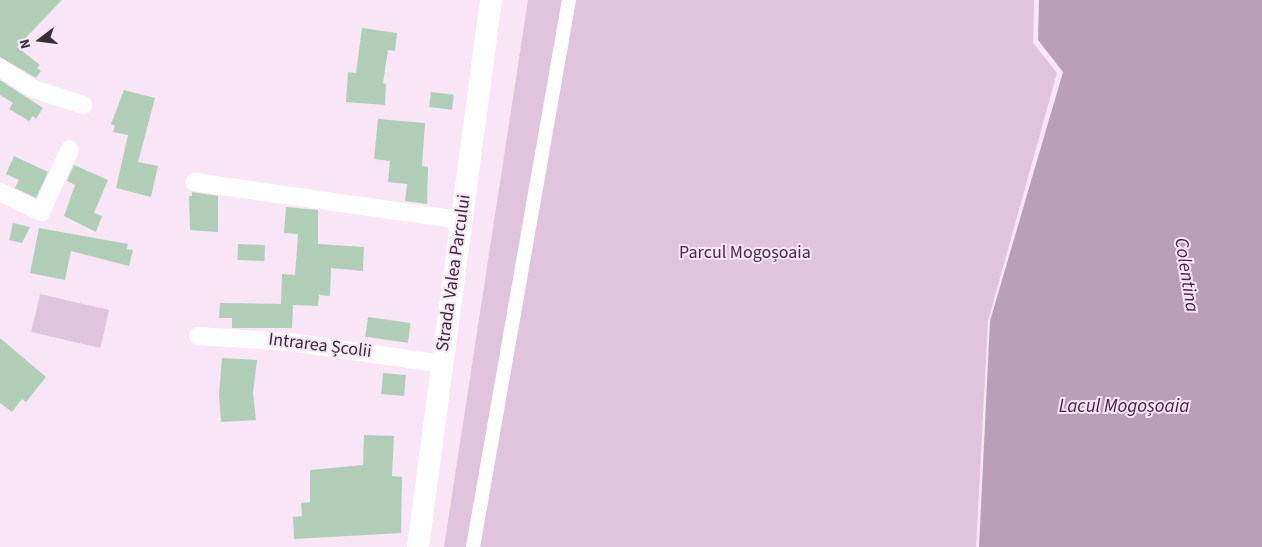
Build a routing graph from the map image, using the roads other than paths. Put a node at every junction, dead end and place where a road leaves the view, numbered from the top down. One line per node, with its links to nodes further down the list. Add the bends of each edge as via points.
1 (491, 0): 8 (street, Strada Valea Parcului)
2 (570, 0): 12 (street)
3 (0, 68): 4 (street, via 34,89)
4 (83, 105)
5 (70, 149): 7 (street, via 41,212)
6 (194, 182): 8 (street)
7 (0, 192)
8 (461, 220): 10 (street, Strada Valea Parcului)
9 (198, 336): 10 (street, Intrarea Școlii, via 299,343)
10 (442, 364): 11 (street, Strada Valea Parcului)
11 (418, 547)
12 (473, 547)

